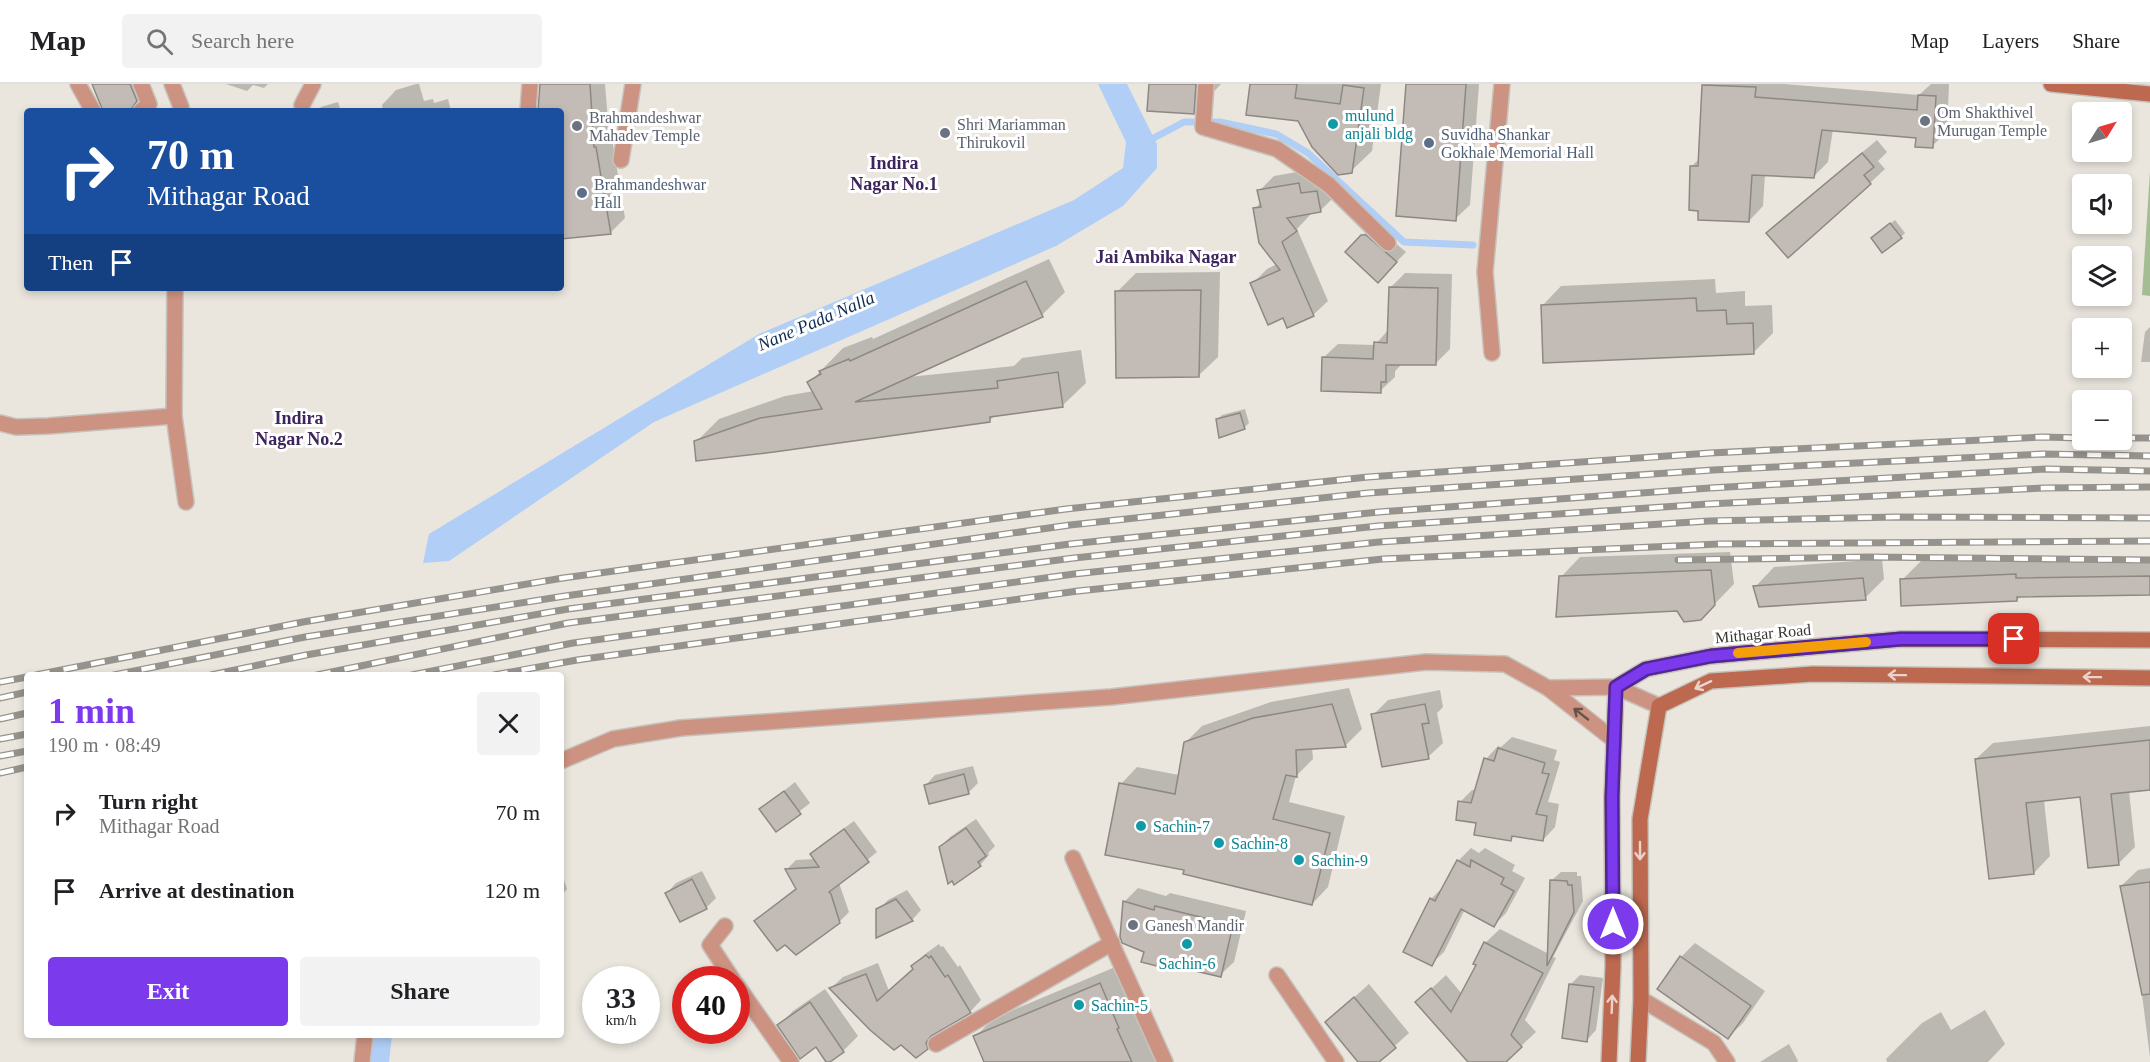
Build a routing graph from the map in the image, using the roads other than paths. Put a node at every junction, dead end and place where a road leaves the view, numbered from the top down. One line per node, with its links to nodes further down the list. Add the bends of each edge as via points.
1 (78, 84): 12 (street)
2 (141, 84): 13 (street, via 149,104)
3 (172, 84): 14 (street)
4 (313, 84): 11 (street)
5 (530, 84): 15 (street)
6 (633, 84): 16 (street)
7 (1206, 84): 17 (street, via 1203,127 1277,149 1329,185)
8 (1502, 84): 19 (street, via 1485,272)
9 (2051, 84): 10 (street)
10 (2150, 94)
11 (302, 105)
12 (91, 108)
13 (144, 108)
14 (179, 108)
15 (528, 108)
16 (621, 160)
17 (1388, 243)
18 (175, 291): 20 (street)
19 (1492, 353)
20 (174, 416): 21 (street, via 48,426); 22 (street)
21 (0, 423)
22 (186, 502)
23 (2150, 640): 25 (street, Mithagar Road, via 1901,639 1711,656 1646,669)
24 (2150, 678): 27 (street, one-way to 27, via 1813,674 1712,681)
25 (1616, 687): 26 (street); 27 (street); 28 (street)
26 (1548, 688): 28 (street, one-way to 26); 29 (street, via 1505,664 1426,662 1111,697 681,728 614,739)
27 (1659, 706): 35 (street, one-way to 35, via 1640,819)
28 (1614, 740): 43 (street, one-way to 28)
29 (564, 760)
30 (1073, 858): 32 (street)
31 (725, 926): 33 (street, via 710,945)
32 (1112, 943): 38 (street); 41 (street)
33 (724, 966)
34 (1277, 975): 42 (street)
35 (1641, 999): 44 (street); 45 (street, via 1714,1043)
36 (750, 1004): 40 (street)
37 (365, 1038): 39 (street)
38 (936, 1044)
39 (362, 1062)
40 (791, 1062)
41 (1166, 1062)
42 (1336, 1062)
43 (1609, 1062)
44 (1638, 1062)
45 (1726, 1062)

